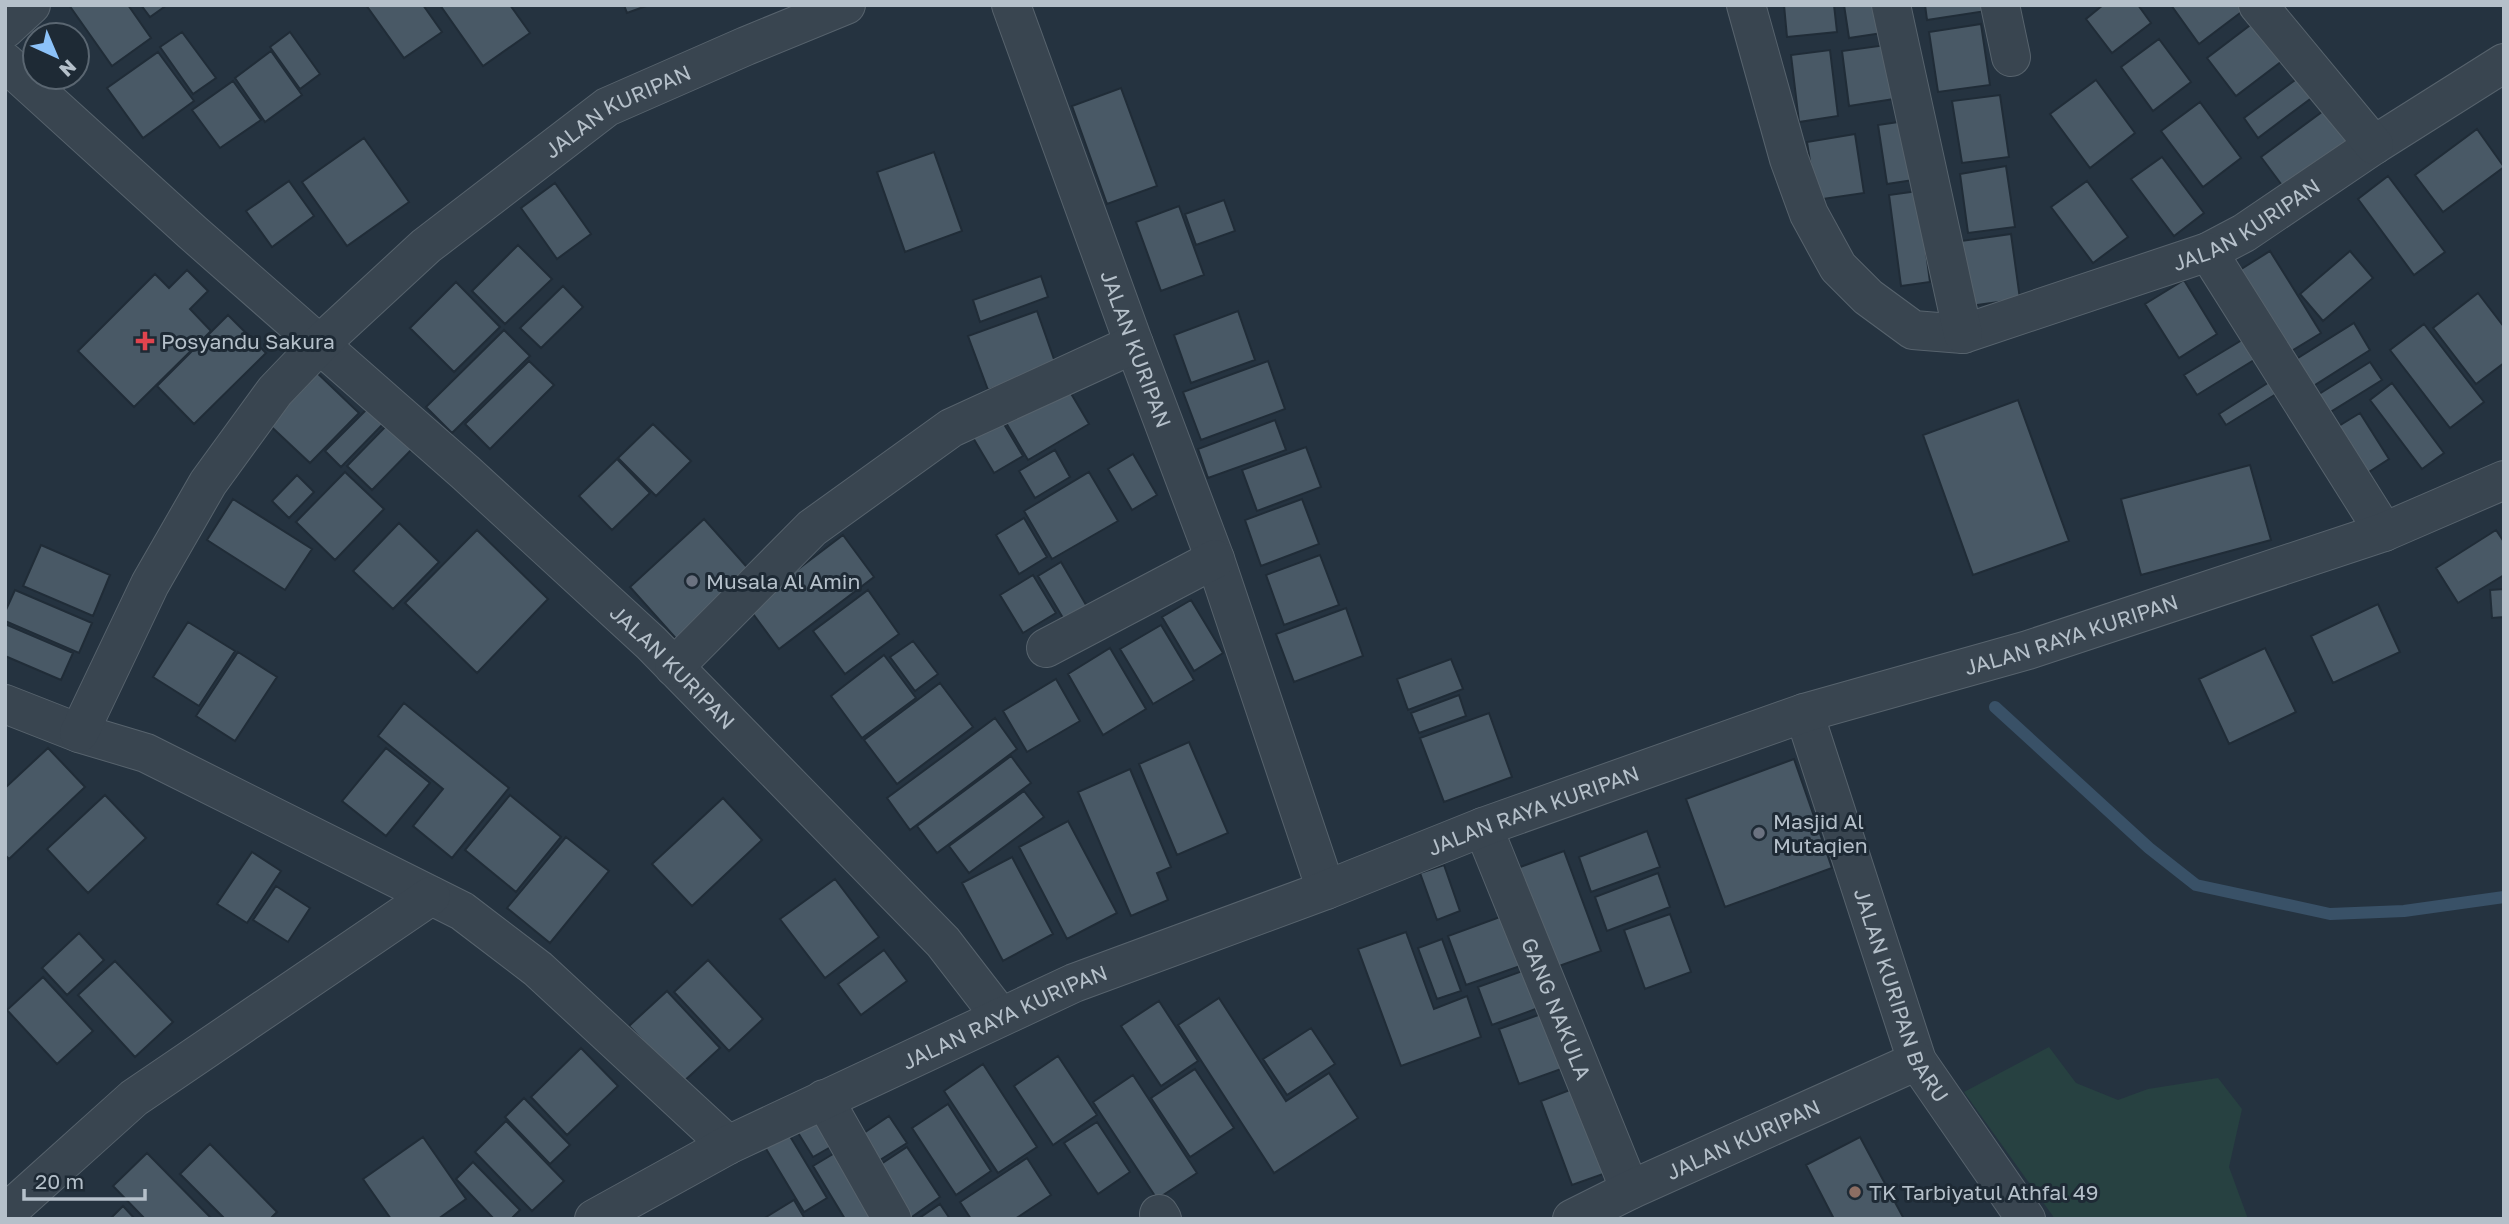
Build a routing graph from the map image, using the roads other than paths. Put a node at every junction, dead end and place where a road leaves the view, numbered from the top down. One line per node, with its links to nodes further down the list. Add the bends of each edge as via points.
1 (31, 5): 8 (street)
2 (846, 5): 15 (street, JALAN KURIPAN, via 607,107 426,247)
3 (1011, 5): 16 (street, JALAN KURIPAN)
4 (1746, 5): 14 (street, JALAN KURIPAN, via 1808,214 1838,267 1868,297 1913,330)
5 (1891, 5): 14 (street)
6 (2000, 5): 9 (street)
7 (2258, 5): 12 (street)
8 (5, 29)
9 (2011, 57)
10 (5, 62): 15 (street, JALAN KURIPAN)
11 (2504, 63): 12 (street, JALAN KURIPAN)
12 (2374, 145): 13 (street, JALAN KURIPAN, via 2244,233)
13 (2208, 252): 14 (street, JALAN KURIPAN); 18 (street)
14 (1963, 334)
15 (321, 343): 21 (street, JALAN KURIPAN); 24 (street, JALAN KURIPAN, via 275,391 208,482 150,584)
16 (1134, 344): 19 (street, JALAN KURIPAN); 21 (street, via 951,428 812,528)
17 (2504, 480): 18 (street, JALAN RAYA KURIPAN)
18 (2384, 533): 23 (street, JALAN RAYA KURIPAN, via 2028,650)
19 (1215, 559): 20 (street); 26 (street, JALAN KURIPAN)
20 (1046, 648)
21 (674, 667): 28 (street, JALAN KURIPAN, via 943,942)
22 (5, 704): 24 (street)
23 (1804, 713): 25 (street, JALAN RAYA KURIPAN); 29 (street, JALAN KURIPAN BARU)
24 (79, 733): 27 (street, via 146,753)
25 (1483, 827): 26 (street, JALAN RAYA KURIPAN); 32 (street, GANG NAKULA)
26 (1326, 890): 28 (street, JALAN RAYA KURIPAN, via 1074,983)
27 (431, 896): 31 (street, via 462,911 538,969); 33 (street, via 134,1098)
28 (1000, 1016): 30 (street, JALAN RAYA KURIPAN)
29 (1917, 1061): 32 (street, JALAN KURIPAN); 37 (street, JALAN KURIPAN BARU)
30 (824, 1099): 31 (street, JALAN RAYA KURIPAN); 35 (street)
31 (728, 1145): 34 (street, JALAN RAYA KURIPAN)
32 (1630, 1190): 36 (street, JALAN KURIPAN)
33 (5, 1213)
34 (594, 1219)
35 (892, 1219)
36 (1572, 1219)
37 (2026, 1219)

